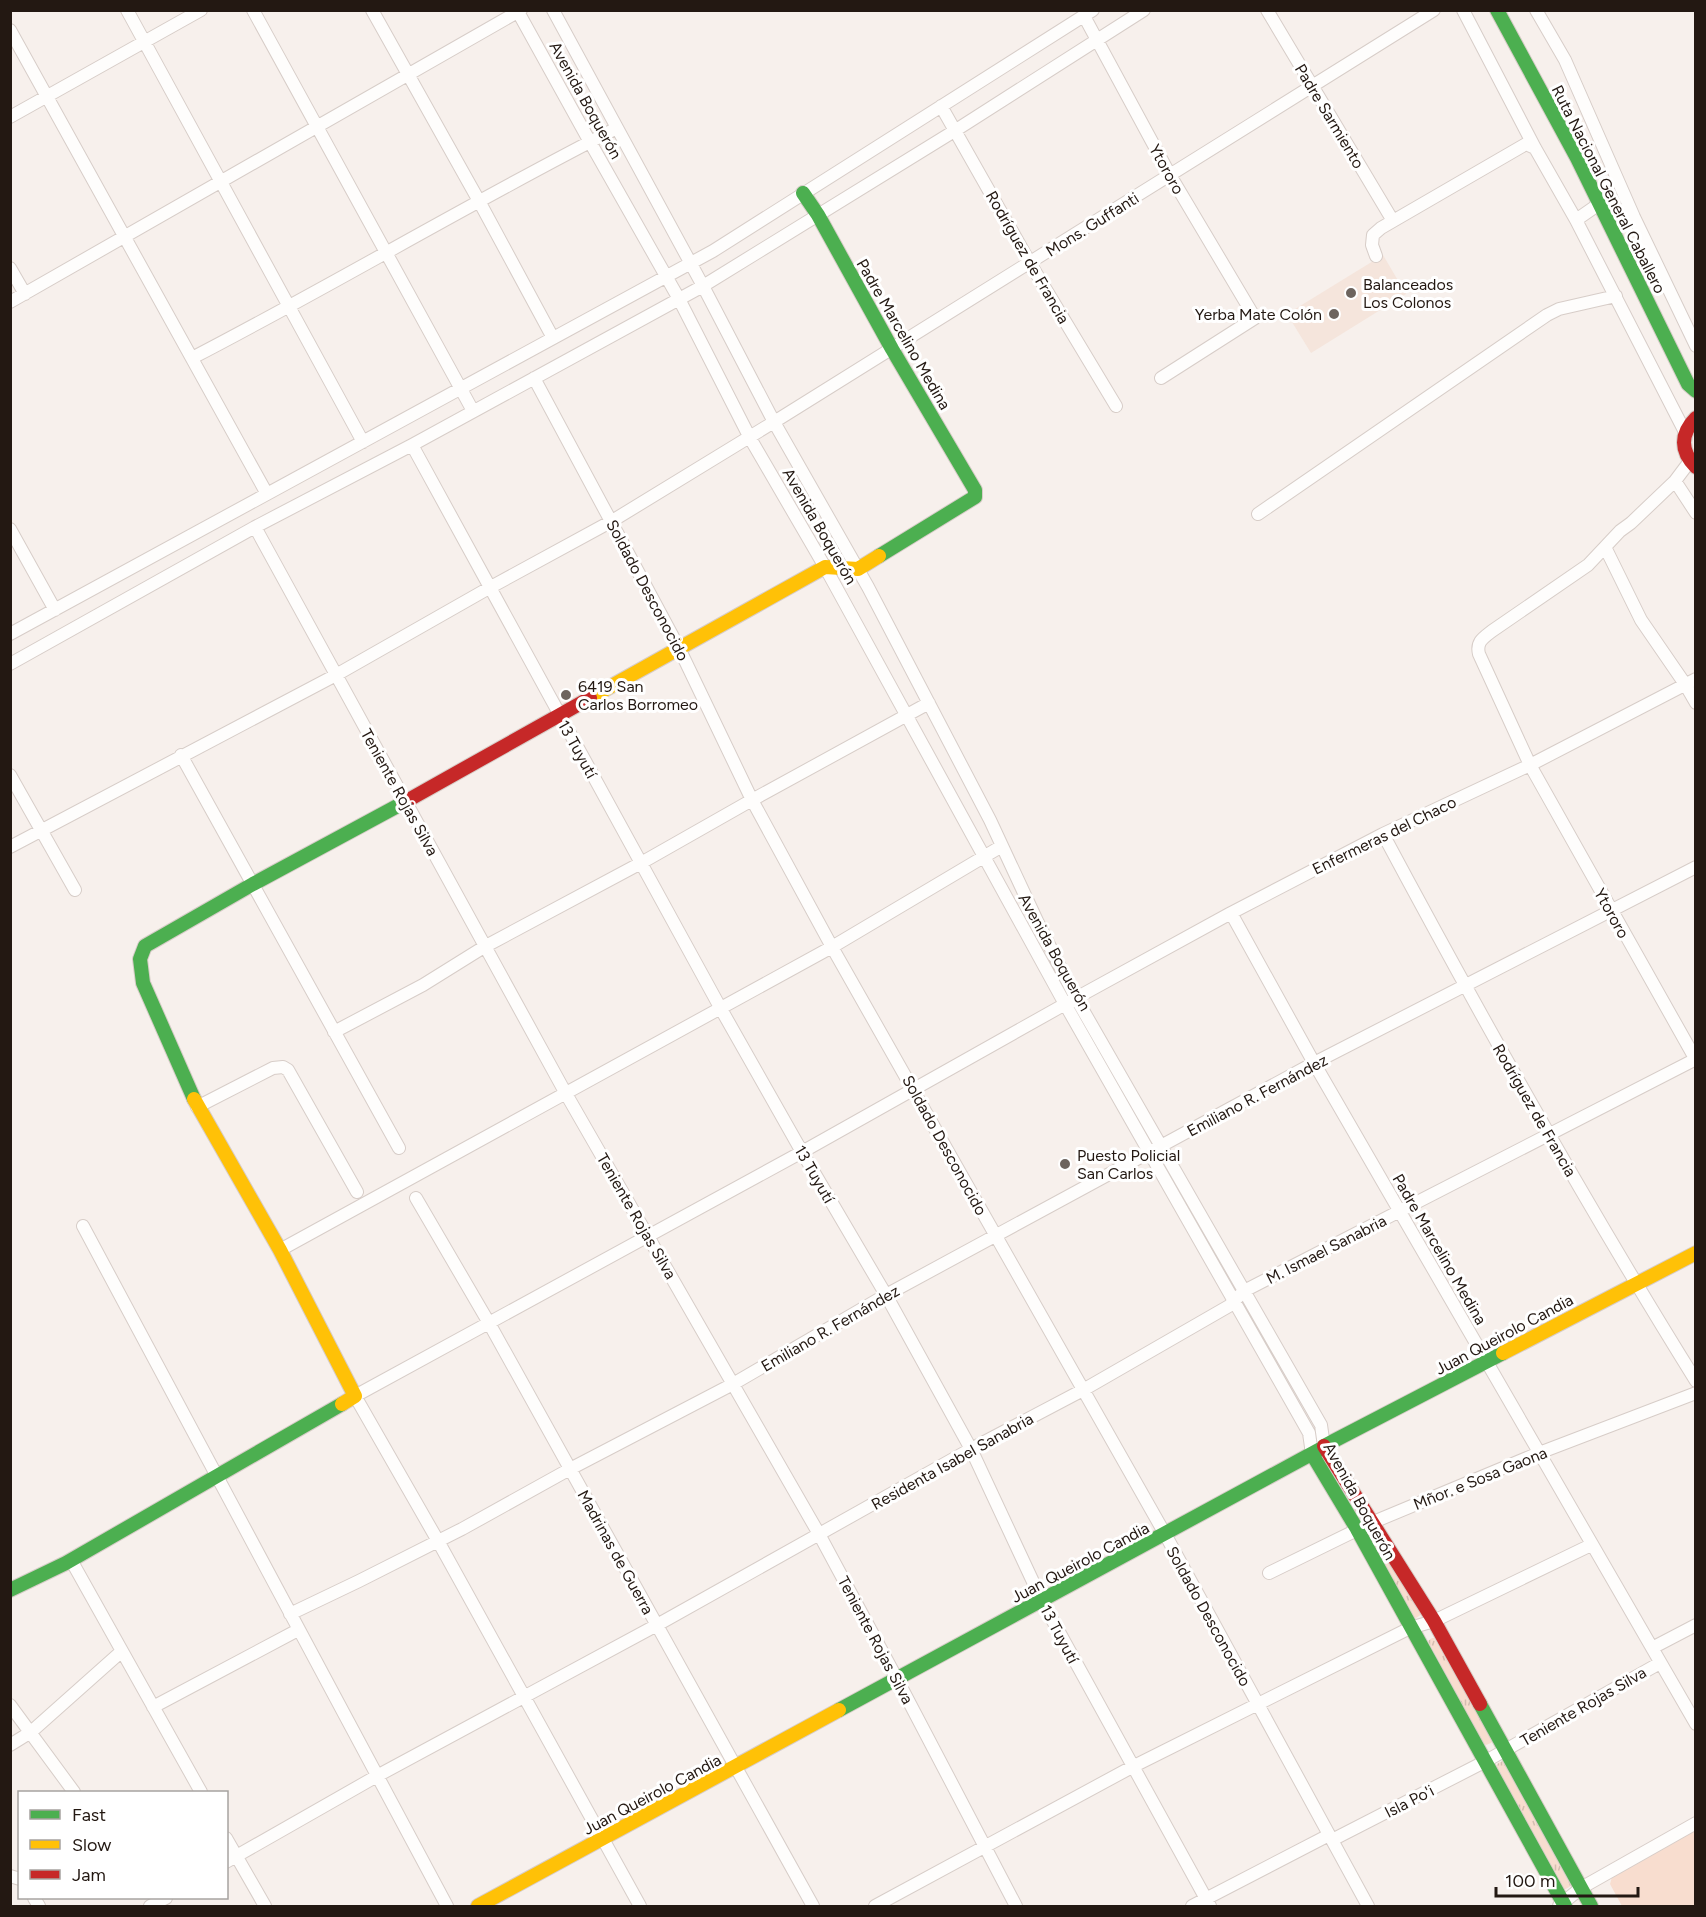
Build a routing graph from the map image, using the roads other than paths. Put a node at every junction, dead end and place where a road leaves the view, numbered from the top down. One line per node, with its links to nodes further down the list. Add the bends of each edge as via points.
1 (128, 10): 16 (street)
2 (201, 10): 16 (street)
3 (253, 10): 22 (street)
4 (372, 10): 17 (street)
5 (553, 10): 23 (street, Avenida Boquerón)
6 (1144, 10): 15 (street)
7 (1267, 10): 18 (street, Padre Sarmiento)
8 (1434, 10): 18 (street, Mons. Guffanti)
9 (1463, 10): 26 (street)
10 (1497, 10): 31 (main road, Ruta Nacional General Caballero)
11 (1536, 10): 49 (street, via 1565,60)
12 (519, 11): 17 (street); 25 (street, Avenida Boquerón)
13 (1089, 13): 15 (street, Ytororo); 20 (street)
14 (10, 30): 19 (street)
15 (1096, 40): 24 (street); 27 (street, Ytororo)
16 (144, 41): 19 (street); 28 (street)
17 (407, 76): 22 (street); 30 (street)
18 (1313, 87): 27 (street, Mons. Guffanti); 34 (street, Padre Sarmiento)
19 (47, 96): 21 (street); 35 (street)
20 (941, 106): 24 (street, Rodríguez de Francia); 29 (street)
21 (10, 117)
22 (317, 127): 28 (street); 36 (street)
23 (617, 128): 25 (street); 38 (street, Avenida Boquerón)
24 (956, 130): 32 (street); 39 (street, Rodríguez de Francia)
25 (590, 142): 30 (street); 41 (street, Avenida Boquerón)
26 (1535, 147): 33 (street); 34 (street, via 1526,144)
27 (1170, 175): 39 (street, Mons. Guffanti); 53 (street, Ytororo, via 1255,318)
28 (222, 183): 35 (street); 47 (street)
29 (803, 193): 32 (main road, Padre Marcelino Medina); 38 (street)
30 (479, 201): 36 (street); 48 (street)
31 (1599, 204): 33 (street); 55 (main road, Ruta Nacional General Caballero)
32 (818, 215): 42 (street); 50 (main road, Padre Marcelino Medina)
33 (1576, 220): 44 (street)
34 (1393, 221): 37 (street, via 1373,235)
35 (125, 238): 43 (street); 51 (street)
36 (386, 252): 47 (street); 54 (street)
37 (1376, 256)
38 (691, 263): 41 (street); 42 (street, Avenida Boquerón)
39 (1030, 263): 50 (street, Mons. Guffanti); 56 (street, Rodríguez de Francia)
40 (10, 268): 43 (street)
41 (667, 276): 45 (street, Avenida Boquerón); 48 (street)
42 (703, 286): 45 (street); 58 (street, Avenida Boquerón)
43 (25, 294): 46 (street)
44 (1616, 296): 59 (street); 67 (street, via 1547,315)
45 (680, 298): 52 (street); 60 (street, Avenida Boquerón)
46 (10, 302)
47 (290, 307): 51 (street); 61 (street)
48 (553, 338): 54 (street)
49 (1695, 346)
50 (892, 349): 58 (street, Mons. Guffanti); 73 (main road, Padre Marcelino Medina, via 975,490 975,497)
51 (192, 358): 65 (street)
52 (534, 378): 57 (street); 68 (street, Soldado Desconocido)
53 (1161, 378)
54 (461, 388): 57 (street); 61 (street)
55 (1692, 388): 59 (main road, Ruta Nacional General Caballero)
56 (1116, 406)
57 (473, 411): 62 (street)
58 (774, 422): 60 (street, Mons. Guffanti); 73 (street, Avenida Boquerón)
59 (1689, 426): 63 (main road, Ruta Nacional General Caballero, via 1684,450)
60 (750, 438): 68 (street, Mons. Guffanti); 72 (street, Avenida Boquerón)
61 (363, 441): 65 (street)
62 (412, 445): 69 (street); 74 (street, 13 Tuyutí)
63 (1693, 464): 64 (street, Ytororo)
64 (1675, 481): 66 (street); 71 (street, Ytororo)
65 (267, 494): 75 (street)
66 (1695, 513)
67 (1257, 514)
68 (612, 521): 74 (street, Mons. Guffanti); 77 (street, Soldado Desconocido)
69 (255, 527): 78 (street); 79 (street, Teniente Rojas Silva)
70 (10, 529): 75 (street)
71 (1605, 547): 80 (street, via 1641,620); 86 (street, Ytororo, via 1588,565 1480,640 1479,654)
72 (825, 567): 73 (main road); 77 (main road); 84 (street, Avenida Boquerón)
73 (858, 569): 81 (street, Avenida Boquerón)
74 (489, 588): 79 (street, Mons. Guffanti); 83 (street, 13 Tuyutí)
75 (55, 610): 76 (street)
76 (10, 634)
77 (680, 648): 83 (main road); 88 (street, Soldado Desconocido)
78 (10, 664)
79 (336, 675): 85 (street, Mons. Guffanti); 89 (street, Teniente Rojas Silva)
80 (1690, 681): 82 (street); 86 (street, Enfermeras del Chaco)
81 (929, 703): 84 (street); 92 (street, Avenida Boquerón)
82 (1695, 703)
83 (559, 715): 89 (main road); 95 (street, 13 Tuyutí)
84 (906, 715): 88 (street); 94 (street, Avenida Boquerón)
85 (181, 755): 90 (street, Mons. Guffanti); 97 (street)
86 (1530, 765): 91 (street, Enfermeras del Chaco); 99 (street, Ytororo)
87 (10, 775): 90 (street)
88 (752, 800): 95 (street); 102 (street, Soldado Desconocido)
89 (406, 801): 97 (main road); 101 (street, Teniente Rojas Silva)
90 (41, 830): 93 (street, Mons. Guffanti); 98 (street)
91 (1383, 834): 100 (street, Enfermeras del Chaco); 103 (street, Rodríguez de Francia)
92 (1002, 846): 94 (street); 104 (street, Avenida Boquerón)
93 (10, 847)
94 (984, 858): 102 (street); 104 (street, Avenida Boquerón)
95 (641, 863): 101 (street); 105 (street, 13 Tuyutí)
96 (1695, 867): 99 (street, Emiliano R. Fernández)
97 (253, 884): 106 (street); 111 (main road, via 140,952 143,983)
98 (75, 890)
99 (1610, 911): 103 (street, Emiliano R. Fernández); 107 (street, Ytororo)
100 (1231, 913): 104 (street, Enfermeras del Chaco); 108 (street, Padre Marcelino Medina)
101 (484, 947): 106 (street, via 423,985); 110 (street, Teniente Rojas Silva)
102 (832, 947): 105 (street); 109 (street, Soldado Desconocido)
103 (1464, 985): 108 (street, Emiliano R. Fernández); 112 (street, Rodríguez de Francia)
104 (1071, 1001): 109 (street, Enfermeras del Chaco); 113 (street, Avenida Boquerón); 116 (street, Avenida Boquerón)
105 (721, 1009): 110 (street); 115 (street, 13 Tuyutí)
106 (333, 1032): 114 (street)
107 (1695, 1060): 112 (street, M. Ismael Sanabria)
108 (1314, 1063): 113 (street, Emiliano R. Fernández); 119 (street, Padre Marcelino Medina)
109 (914, 1090): 115 (street, Enfermeras del Chaco); 122 (street, Soldado Desconocido)
110 (565, 1092): 121 (street, Teniente Rojas Silva); 123 (street)
111 (197, 1107): 117 (street, via 273,1068 283,1067); 123 (main road)
112 (1548, 1134): 119 (street, M. Ismael Sanabria); 125 (street, Rodríguez de Francia)
113 (1162, 1146): 116 (street, Emiliano R. Fernández); 126 (street, Avenida Boquerón)
114 (399, 1148)
115 (802, 1152): 121 (street, Enfermeras del Chaco); 127 (street, 13 Tuyutí)
116 (1149, 1152): 122 (street, Emiliano R. Fernández); 128 (street, Avenida Boquerón)
117 (357, 1192)
118 (416, 1198): 129 (street, Madrinas de Guerra)
119 (1399, 1211): 126 (street, M. Ismael Sanabria); 130 (street, Padre Marcelino Medina)
120 (83, 1226): 140 (street)
121 (648, 1235): 129 (street, Enfermeras del Chaco); 132 (street, Teniente Rojas Silva)
122 (996, 1235): 127 (street, Emiliano R. Fernández); 133 (street, Soldado Desconocido)
123 (280, 1250): 135 (main road)
124 (1695, 1253): 125 (main road, Juan Queirolo Candia)
125 (1635, 1284): 130 (main road, Juan Queirolo Candia); 131 (street, Rodríguez de Francia)
126 (1245, 1291): 128 (street, Residenta Isabel Sanabria); 137 (street, Avenida Boquerón, via 1321,1425)
127 (886, 1295): 132 (street, Emiliano R. Fernández); 136 (street, 13 Tuyutí)
128 (1234, 1301): 133 (street, Residenta Isabel Sanabria); 137 (street, Avenida Boquerón)
129 (489, 1323): 135 (street, Enfermeras del Chaco); 139 (street, Madrinas de Guerra)
130 (1486, 1363): 137 (main road, Juan Queirolo Candia); 138 (street, Padre Marcelino Medina)
131 (1695, 1381)
132 (734, 1384): 139 (street, Emiliano R. Fernández); 143 (street, Teniente Rojas Silva)
133 (1083, 1390): 136 (street, Residenta Isabel Sanabria); 144 (street, Soldado Desconocido)
134 (1695, 1393): 138 (street, Mñor. e Sosa Gaona)
135 (355, 1396): 140 (main road); 145 (street)
136 (971, 1449): 143 (street, Residenta Isabel Sanabria); 150 (street, 13 Tuyutí)
137 (1318, 1450): 141 (main road, Avenida Boquerón); 142 (main road, Avenida Boquerón); 144 (main road, Juan Queirolo Candia)
138 (1539, 1453): 141 (street, Mñor. e Sosa Gaona); 146 (street, Padre Marcelino Medina)
139 (570, 1469): 145 (street, Emiliano R. Fernández); 153 (street, Madrinas de Guerra)
140 (215, 1476): 147 (main road); 151 (street)
141 (1371, 1523): 142 (street, Mñor. e Sosa Gaona); 152 (main road, Avenida Boquerón)
142 (1357, 1529): 148 (street, Mñor. e Sosa Gaona); 155 (main road, Avenida Boquerón)
143 (819, 1534): 153 (street, Residenta Isabel Sanabria); 160 (street, Teniente Rojas Silva)
144 (1165, 1534): 150 (main road, Juan Queirolo Candia); 162 (street, Soldado Desconocido)
145 (438, 1541): 151 (street, Emiliano R. Fernández); 161 (street)
146 (1591, 1545): 152 (street); 157 (street, Padre Marcelino Medina)
147 (70, 1560): 149 (main road); 158 (street)
148 (1269, 1573)
149 (10, 1590)
150 (1042, 1601): 160 (main road, Juan Queirolo Candia); 170 (street, 13 Tuyutí)
151 (290, 1614): 156 (street)
152 (1434, 1621): 155 (street); 168 (main road, Avenida Boquerón)
153 (657, 1625): 161 (street, Residenta Isabel Sanabria); 171 (street, Madrinas de Guerra)
154 (1695, 1625): 157 (street, Teniente Rojas Silva)
155 (1410, 1628): 162 (street); 169 (main road, Avenida Boquerón)
156 (298, 1630): 164 (street); 172 (street)
157 (1652, 1648): 159 (street, Padre Marcelino Medina)
158 (122, 1651): 164 (street); 166 (street)
159 (1660, 1663): 165 (street, Padre Marcelino Medina); 168 (street, Teniente Rojas Silva)
160 (897, 1679): 171 (main road, Juan Queirolo Candia); 178 (street, Teniente Rojas Silva)
161 (524, 1696): 172 (street, Residenta Isabel Sanabria); 177 (street)
162 (1257, 1703): 170 (street); 176 (street, Soldado Desconocido)
163 (10, 1706): 166 (street)
164 (153, 1707): 174 (street)
165 (1695, 1724)
166 (31, 1731): 167 (street); 173 (street)
167 (10, 1745)
168 (1506, 1750): 169 (street, Teniente Rojas Silva); 180 (main road, Avenida Boquerón)
169 (1486, 1761): 176 (street, Isla Po'i); 191 (main road, Avenida Boquerón)
170 (1132, 1767): 178 (street); 181 (street, 13 Tuyutí)
171 (736, 1768): 177 (main road, Juan Queirolo Candia); 186 (street, Madrinas de Guerra)
172 (376, 1776): 179 (street, Residenta Isabel Sanabria); 183 (street)
173 (73, 1791)
174 (200, 1791)
175 (1695, 1823): 180 (street)
176 (1331, 1837): 181 (street, Isla Po'i); 190 (street, Soldado Desconocido)
177 (602, 1839): 184 (main road, Juan Queirolo Candia); 185 (street)
178 (984, 1846): 187 (street); 188 (street, Teniente Rojas Silva)
179 (231, 1859): 182 (street)
180 (1581, 1888): 191 (street); 192 (main road, Avenida Boquerón)
181 (1208, 1903): 189 (street, Isla Po'i)
182 (265, 1906)
183 (447, 1906)
184 (478, 1906)
185 (640, 1906)
186 (813, 1906)
187 (875, 1906)
188 (1016, 1906)
189 (1192, 1906)
190 (1368, 1906)
191 (1562, 1906)
192 (1592, 1906)

